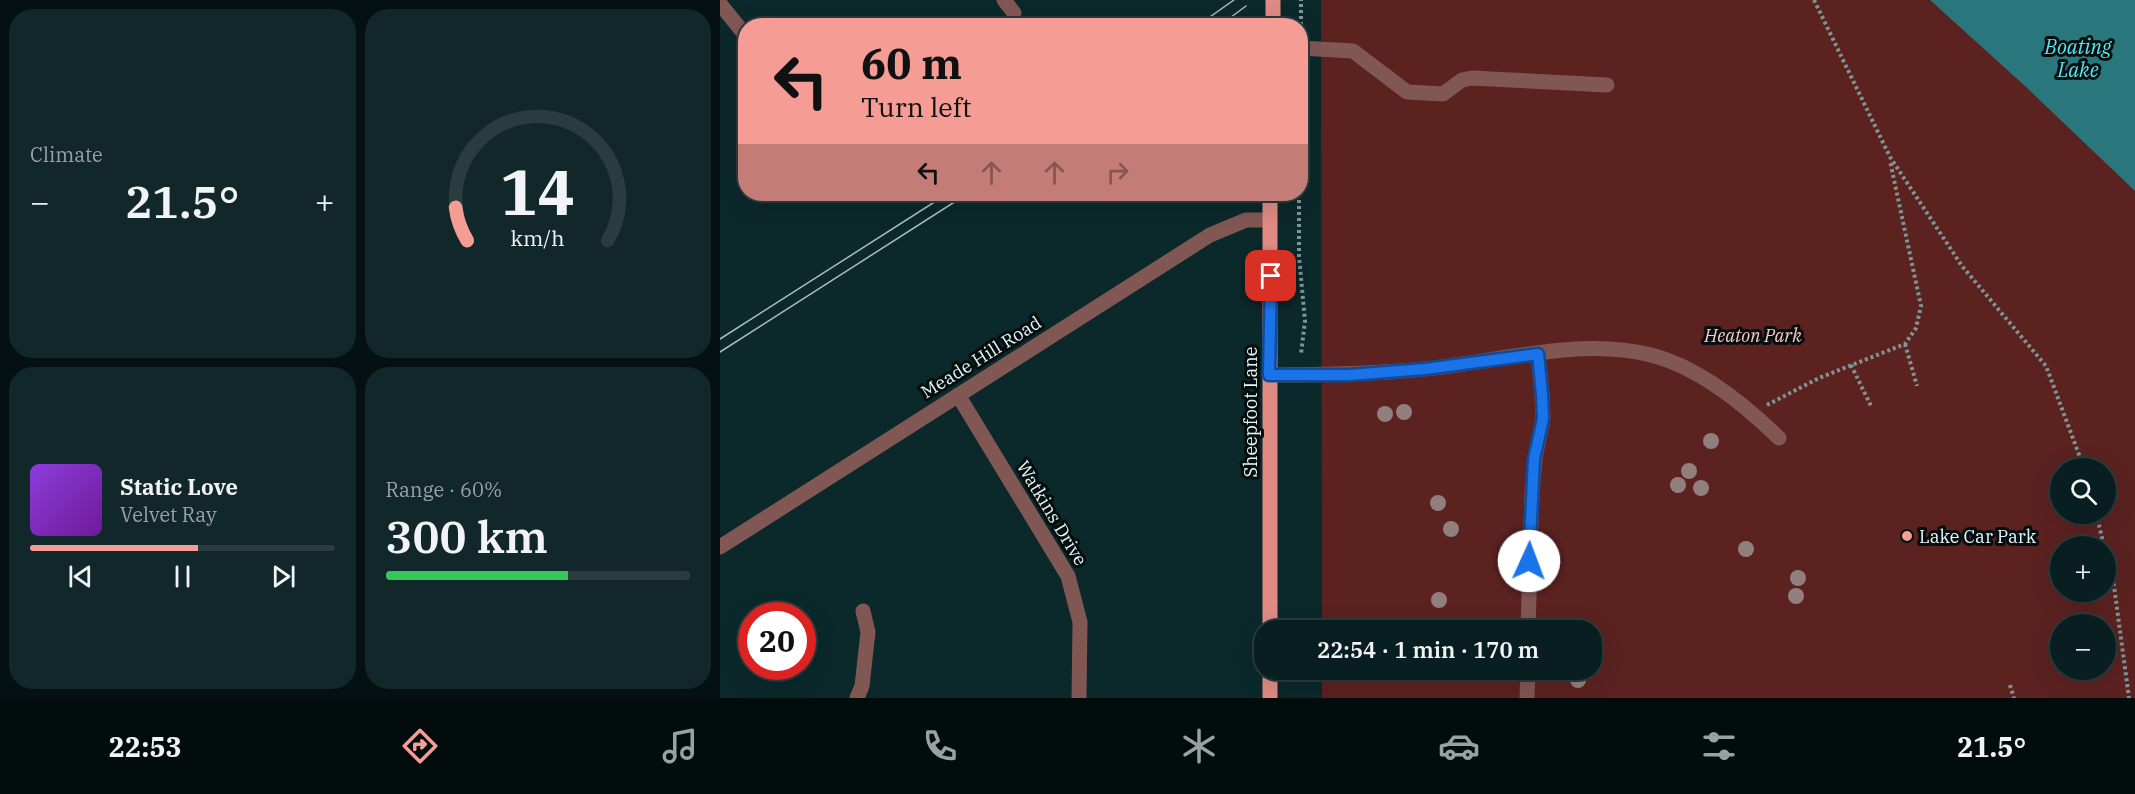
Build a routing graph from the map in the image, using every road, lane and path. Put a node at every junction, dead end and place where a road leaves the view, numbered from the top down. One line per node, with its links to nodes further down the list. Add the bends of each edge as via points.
1 (1004, 0): 6 (street)
2 (1273, 0): 7 (main road)
3 (1301, 0): 8 (path)
4 (1814, 0): 12 (path)
5 (722, 4): 9 (street)
6 (1014, 13)
7 (1273, 18)
8 (1301, 18)
9 (738, 25)
10 (1308, 48): 11 (street, via 1353,51 1407,92 1443,94 1462,80 1472,78)
11 (1607, 85)
12 (1890, 157): 16 (path, via 1921,306 1916,328); 26 (path, via 1962,266 2046,366)
13 (1270, 201): 15 (main road, Sheepfoot Lane)
14 (1299, 201): 17 (path, via 1305,321)
15 (1270, 220): 20 (main road, Sheepfoot Lane); 22 (street, Meade Hill Road, via 1246,220 1210,235)
16 (1905, 344): 19 (path); 21 (path)
17 (1301, 354)
18 (1538, 354): 20 (street, via 1349,375); 24 (street, via 1608,348 1655,356 1695,373); 31 (street, via 1543,419 1534,459)
19 (1851, 365): 23 (path); 24 (path)
20 (1269, 375): 30 (main road, Sheepfoot Lane)
21 (1917, 386)
22 (958, 395): 27 (street, Meade Hill Road); 36 (street, Watkins Drive, via 1068,576 1080,622)
23 (1872, 408)
24 (1753, 412): 25 (street)
25 (1779, 438)
26 (2080, 458)
27 (720, 547)
28 (2116, 602): 40 (path)
29 (863, 611): 35 (street, via 868,632)
30 (1270, 620)
31 (1528, 620)
32 (1270, 680): 37 (main road)
33 (1528, 680): 38 (street)
34 (2010, 685): 39 (path)
35 (858, 698)
36 (1079, 698)
37 (1270, 698)
38 (1527, 698)
39 (2014, 698)
40 (2128, 698)

